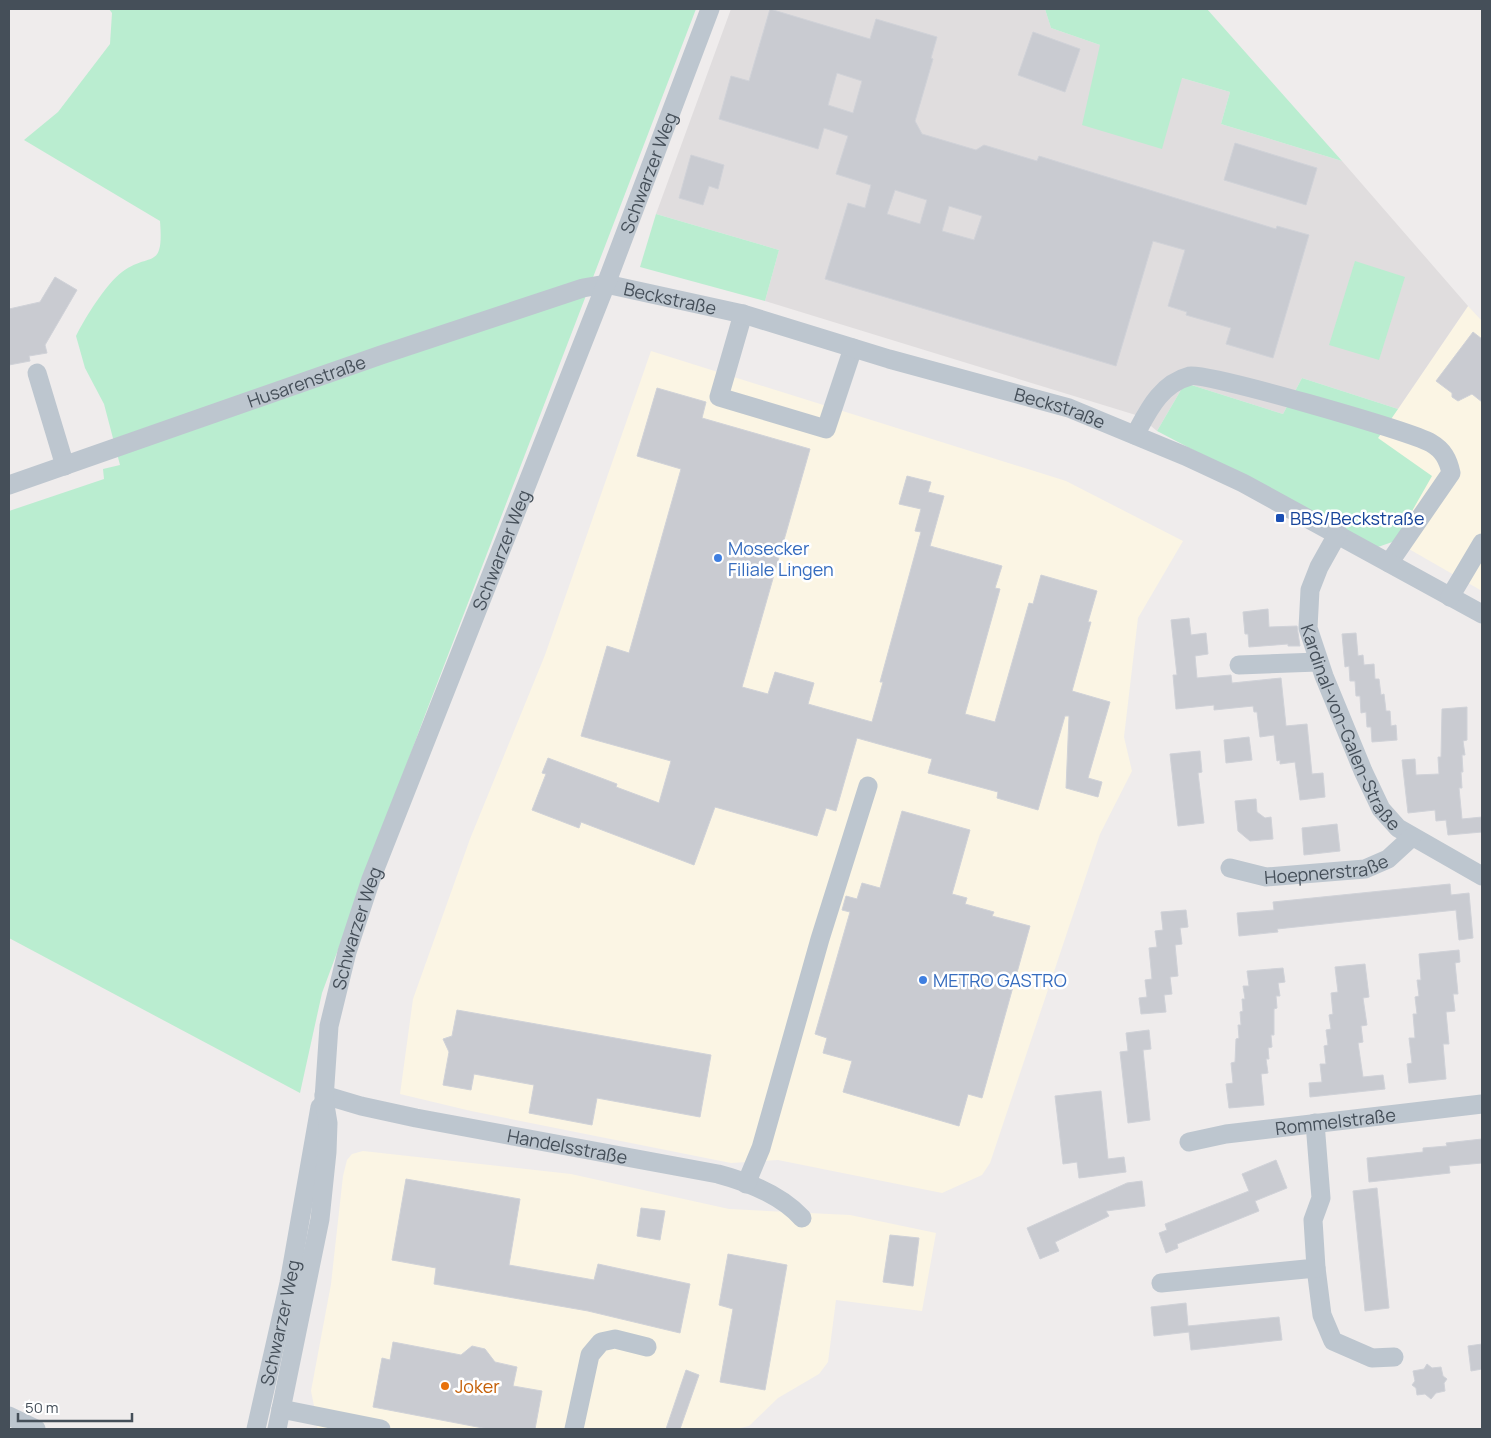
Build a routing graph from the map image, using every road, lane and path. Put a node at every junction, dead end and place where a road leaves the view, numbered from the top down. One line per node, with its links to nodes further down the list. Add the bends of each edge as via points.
1 (710, 9): 2 (street, Schwarzer Weg)
2 (606, 284): 3 (street, Beckstraße); 7 (street, Husarenstraße, via 583,288 381,355); 20 (street, Schwarzer Weg, via 371,879 347,952 329,1026)
3 (743, 314): 4 (street, Beckstraße); 4 (street, via 719,398 826,429)
4 (853, 348): 6 (street, Beckstraße, via 1069,408)
5 (37, 373): 7 (street)
6 (1135, 435): 9 (street, Beckstraße, via 1243,483); 11 (street, via 1154,400 1172,383 1192,375 1263,391 1397,429 1432,443 1448,457 1451,473)
7 (65, 466): 8 (street, Husarenstraße)
8 (9, 485)
9 (1338, 533): 11 (street, Beckstraße); 14 (street, Kardinal-von-Galen-Straße, via 1310,590 1308,628)
10 (1480, 552): 12 (street)
11 (1389, 563): 12 (street, Beckstraße)
12 (1450, 597): 13 (street, Beckstraße)
13 (1482, 614)
14 (1318, 662): 15 (street); 17 (street, Kardinal-von-Galen-Straße, via 1381,809)
15 (1240, 665)
16 (868, 786): 24 (street, via 820,939 761,1148)
17 (1412, 838): 18 (street, Hoepnerstraße, via 1388,859 1365,869 1266,877); 19 (street, Kardinal-von-Galen-Straße)
18 (1230, 868)
19 (1482, 876)
20 (324, 1097): 24 (street, Handelsstraße, via 416,1118 718,1174); 30 (street, Schwarzer Weg, via 328,1123 320,1219); 33 (street, Schwarzer Weg, via 318,1111 291,1273)
21 (1482, 1104): 22 (street, Rommelstraße)
22 (1314, 1123): 23 (street, Rommelstraße); 26 (street, via 1322,1198 1313,1220)
23 (1189, 1142)
24 (746, 1184): 25 (street, Handelsstraße, via 791,1206)
25 (802, 1218)
26 (1316, 1268): 27 (street); 29 (street, via 1322,1315 1333,1340 1372,1358)
27 (1161, 1283)
28 (647, 1347): 36 (street, via 615,1339 601,1342 590,1355)
29 (1394, 1357)
30 (281, 1409): 34 (street, Schwarzer Weg); 35 (street)
31 (9, 1416): 32 (street)
32 (36, 1429)
33 (256, 1429)
34 (277, 1429)
35 (381, 1429)
36 (574, 1429)

